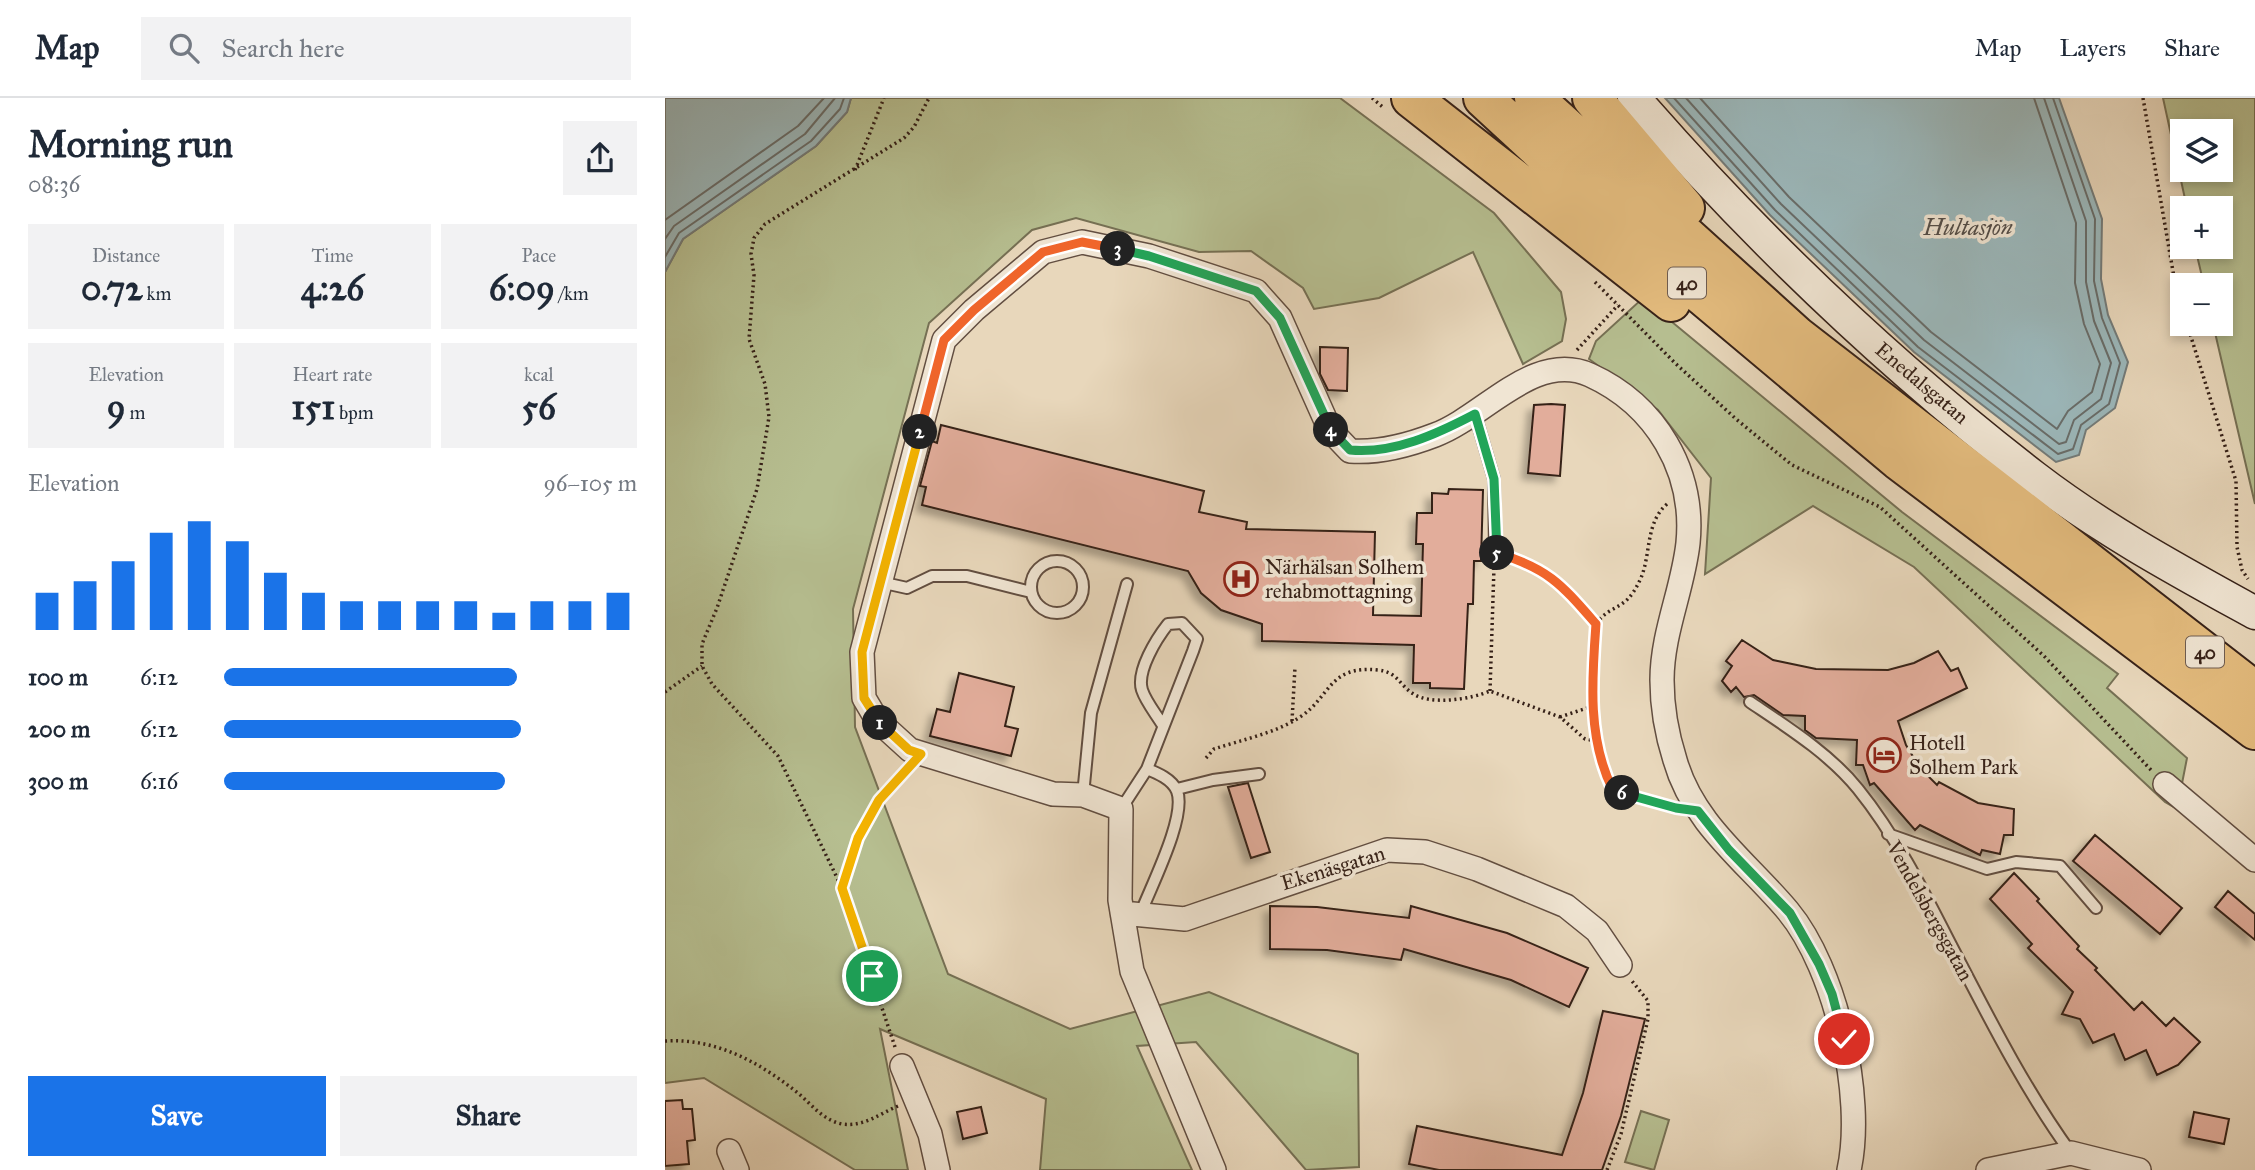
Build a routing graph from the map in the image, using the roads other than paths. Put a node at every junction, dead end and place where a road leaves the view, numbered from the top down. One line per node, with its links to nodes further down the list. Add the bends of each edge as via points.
1 (1483, 98): 8 (highway, 40, via 1649,251)
2 (1534, 98): 6 (highway, 40)
3 (1592, 98): 6 (highway)
4 (1634, 98): 13 (street, Enedalsgatan, via 1791,265 1882,350 2035,477 2208,589)
5 (1402, 106): 8 (highway, via 1759,372)
6 (1797, 336): 14 (highway, 40)
7 (1475, 414): 9 (lane, via 1494,479); 10 (street, via 1435,435 1369,452 1350,450 1330,430 1280,318 1256,291 1149,256 1082,242 1043,252 944,340); 33 (street, via 1534,375 1571,370 1590,375 1638,406 1663,433 1688,494 1688,543 1662,681 1674,759 1698,811 1790,913 1832,994 1850,1073)
8 (1898, 460): 17 (highway, 40)
9 (1495, 552)
10 (880, 582): 12 (lane, via 908,588 932,576 967,576); 22 (street, via 862,652 864,698 892,736 921,754 1053,794)
11 (1127, 584): 22 (lane, via 1091,713)
12 (1031, 592): 12 (lane, via 1040,607 1057,614 1079,601 1083,584 1076,569 1053,561 1033,576)
13 (2255, 606)
14 (2255, 691)
15 (1750, 702): 24 (lane, Vendelsbergsgatan, via 1812,746 1858,788)
16 (1162, 724): 16 (lane, via 1197,639 1182,623 1168,624 1142,673 1141,689); 18 (lane)
17 (2255, 730)
18 (1147, 769): 21 (lane); 23 (lane)
19 (1259, 774): 21 (lane)
20 (2165, 784): 25 (street)
21 (1177, 789): 27 (lane, via 1174,826)
22 (1083, 795): 23 (street)
23 (1121, 809): 27 (street)
24 (1888, 834): 26 (lane, via 1987,869 2016,862 2060,866); 30 (lane, Vendelsbergsgatan, via 1915,875 2046,1119)
25 (2255, 860)
26 (2096, 908)
27 (1131, 914): 28 (street, Ekenäsgatan, via 1185,919 1387,849 1425,852 1566,906 1597,930); 32 (street, via 1132,971)
28 (1620, 965)
29 (902, 1066): 31 (street, via 930,1133)
30 (2071, 1153): 34 (street); 35 (street)
31 (938, 1170)
32 (1214, 1170)
33 (1850, 1170)
34 (1988, 1170)
35 (2139, 1170)

